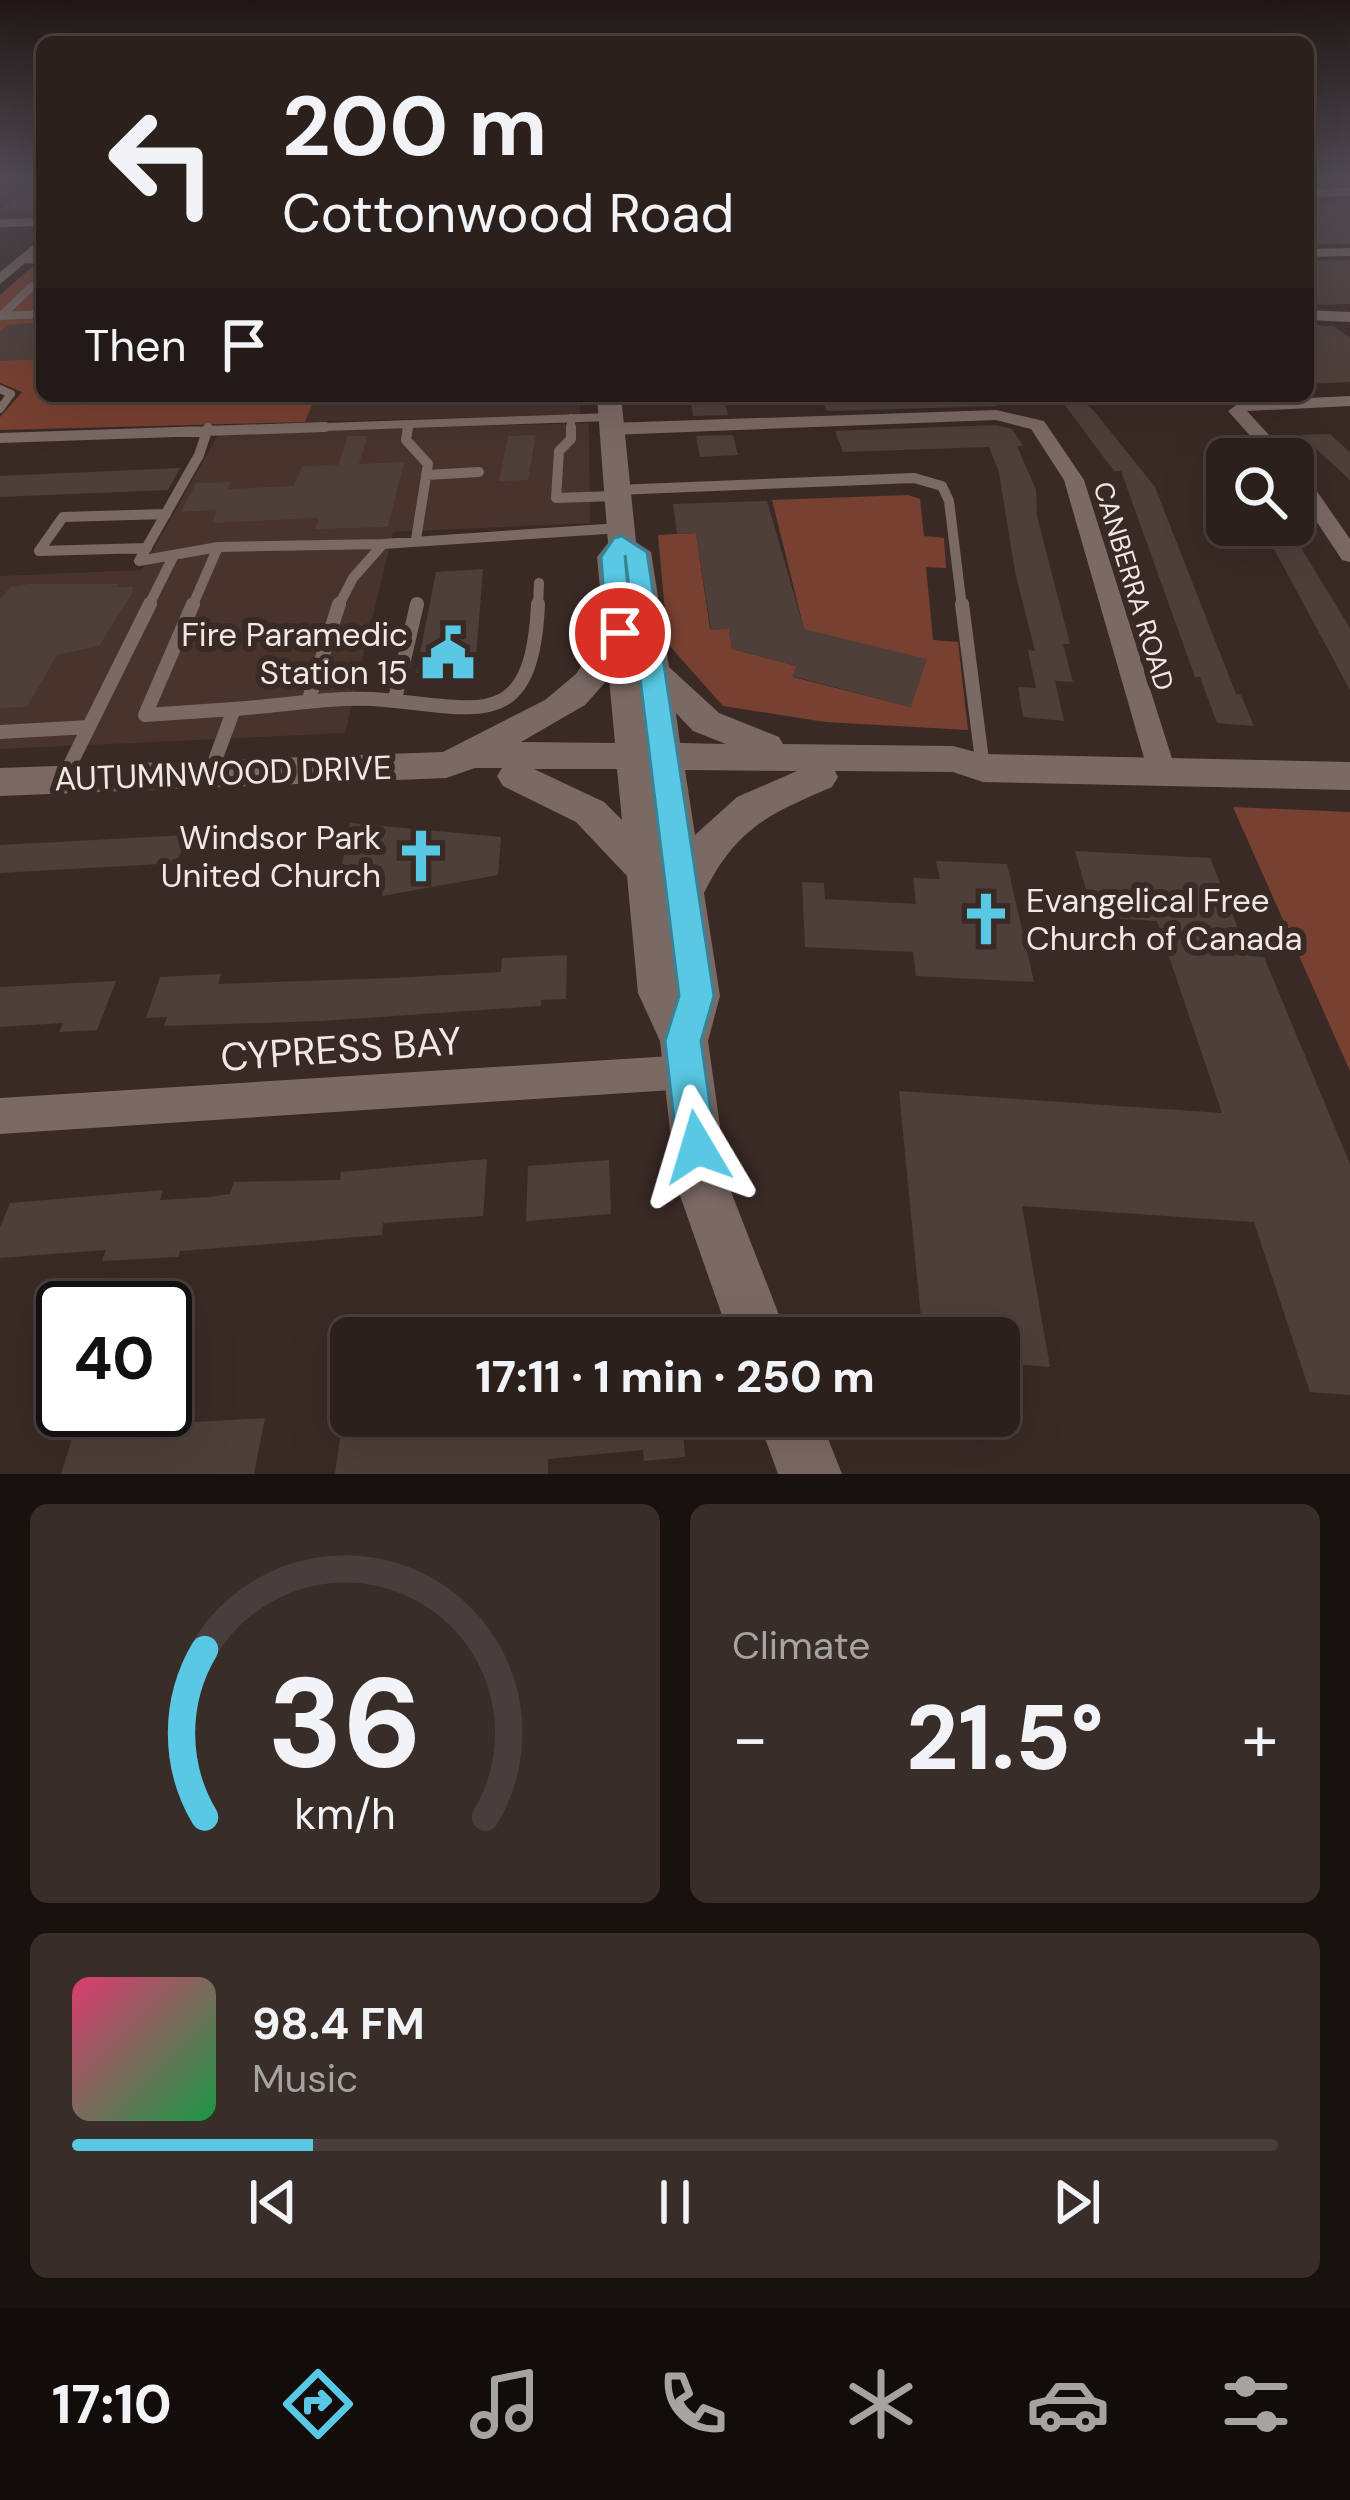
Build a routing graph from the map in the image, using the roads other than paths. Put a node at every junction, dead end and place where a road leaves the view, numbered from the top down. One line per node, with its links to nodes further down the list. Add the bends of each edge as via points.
1 (36, 247): 4 (street)
2 (1350, 252): 3 (street)
3 (1314, 253)
4 (22, 260): 5 (lane); 6 (street)
5 (36, 261)
6 (0, 280)
7 (36, 283): 9 (lane)
8 (36, 314): 9 (lane)
9 (1, 316)
10 (1314, 316): 11 (street)
11 (1350, 317)
12 (0, 389): 14 (lane, via 10,394)
13 (1350, 401): 20 (street, via 1242,406 1237,411)
14 (0, 409)
15 (610, 414): 16 (lane); 23 (street); 46 (street, CANBERRA ROAD, via 996,415 1038,425 1074,480)
16 (571, 418): 17 (lane); 23 (lane, via 556,498)
17 (410, 424): 18 (lane); 22 (lane, via 406,440 428,464)
18 (208, 428): 19 (lane); 25 (lane)
19 (0, 438)
20 (1261, 438)
21 (479, 472): 22 (lane)
22 (426, 475): 27 (lane)
23 (615, 493): 26 (street); 45 (lane, via 914,478 942,487)
24 (1314, 502): 31 (street)
25 (166, 514): 30 (lane); 30 (lane, via 63,517 39,551)
26 (622, 536): 27 (lane); 35 (street, via 612,557); 36 (street, via 636,552)
27 (416, 539): 28 (lane)
28 (383, 544): 29 (lane); 38 (lane, via 335,606)
29 (218, 547): 32 (lane); 39 (lane, via 145,715)
30 (147, 548): 32 (lane, via 139,561)
31 (1350, 556)
32 (173, 557): 40 (lane)
33 (538, 584): 37 (lane, via 536,652 525,683 501,701 461,710)
34 (417, 604): 37 (lane)
35 (620, 633): 42 (street, via 577,695); 43 (street)
36 (649, 668): 43 (street); 44 (street, via 711,725)
37 (395, 699): 38 (lane)
38 (308, 702): 39 (lane)
39 (234, 709): 47 (lane)
40 (89, 727): 41 (lane); 50 (lane)
41 (0, 732)
42 (459, 760): 43 (street, AUTUMNWOOD DRIVE); 47 (street, AUTUMNWOOD DRIVE); 48 (street, AUTUMNWOOD DRIVE, via 479,776)
43 (649, 766): 44 (street, AUTUMNWOOD DRIVE); 48 (street, AUTUMNWOOD DRIVE); 52 (street)
44 (809, 766): 45 (street, AUTUMNWOOD DRIVE, via 955,778); 52 (street, via 743,809)
45 (983, 768): 46 (street, AUTUMNWOOD DRIVE)
46 (1161, 768): 49 (street, AUTUMNWOOD DRIVE)
47 (211, 771): 50 (street, AUTUMNWOOD DRIVE)
48 (516, 776): 52 (street, via 590,812)
49 (1350, 776)
50 (63, 779): 51 (street, AUTUMNWOOD DRIVE)
51 (0, 782)
52 (665, 882): 53 (street, via 697,996)
53 (685, 1056): 54 (street, CYPRESS BAY); 55 (street, via 701,1184)
54 (0, 1116)
55 (751, 1317)
56 (796, 1437): 57 (street)
57 (810, 1474)

